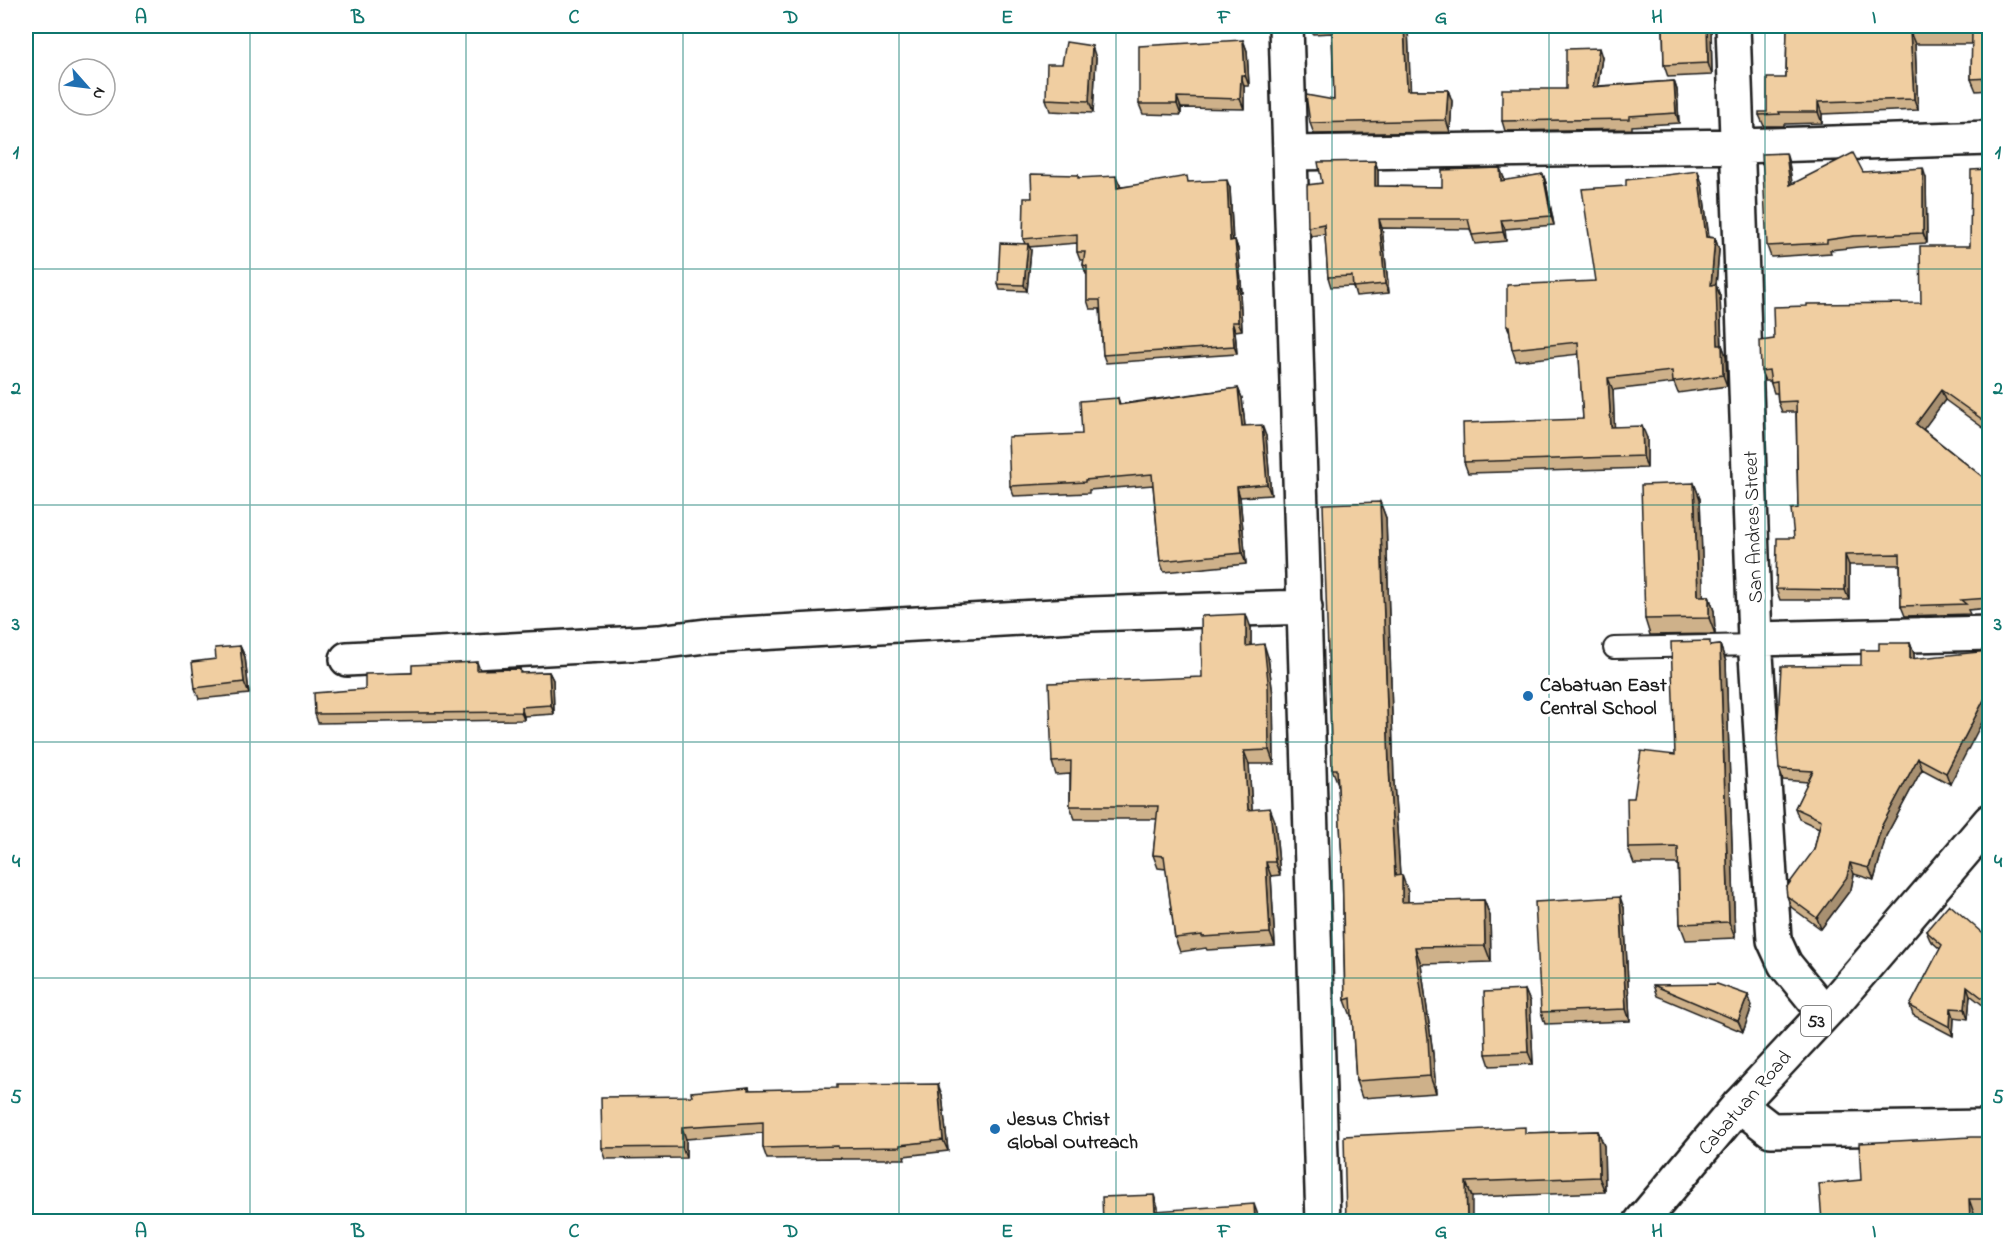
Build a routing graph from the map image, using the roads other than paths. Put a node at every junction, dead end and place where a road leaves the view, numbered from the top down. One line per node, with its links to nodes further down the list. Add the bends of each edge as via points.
1 (1286, 26): 5 (main road)
2 (1733, 26): 4 (main road, San Andres Street)
3 (1989, 138): 4 (main road)
4 (1739, 146): 5 (main road); 8 (main road, San Andres Street)
5 (1290, 153): 6 (main road)
6 (1305, 607): 10 (main road, via 1090,614); 15 (main road)
7 (1989, 633): 8 (main road)
8 (1756, 642): 9 (lane); 12 (main road, San Andres Street, via 1774,940 1785,964)
9 (1614, 648)
10 (347, 659)
11 (1989, 821): 12 (main road, Cabatuan Road / 53)
12 (1824, 1012): 13 (main road, Cabatuan Road / 53)
13 (1739, 1105): 14 (main road, via 1771,1130); 16 (main road, Cabatuan Road / 53)
14 (1989, 1127)
15 (1323, 1221)
16 (1641, 1221)

